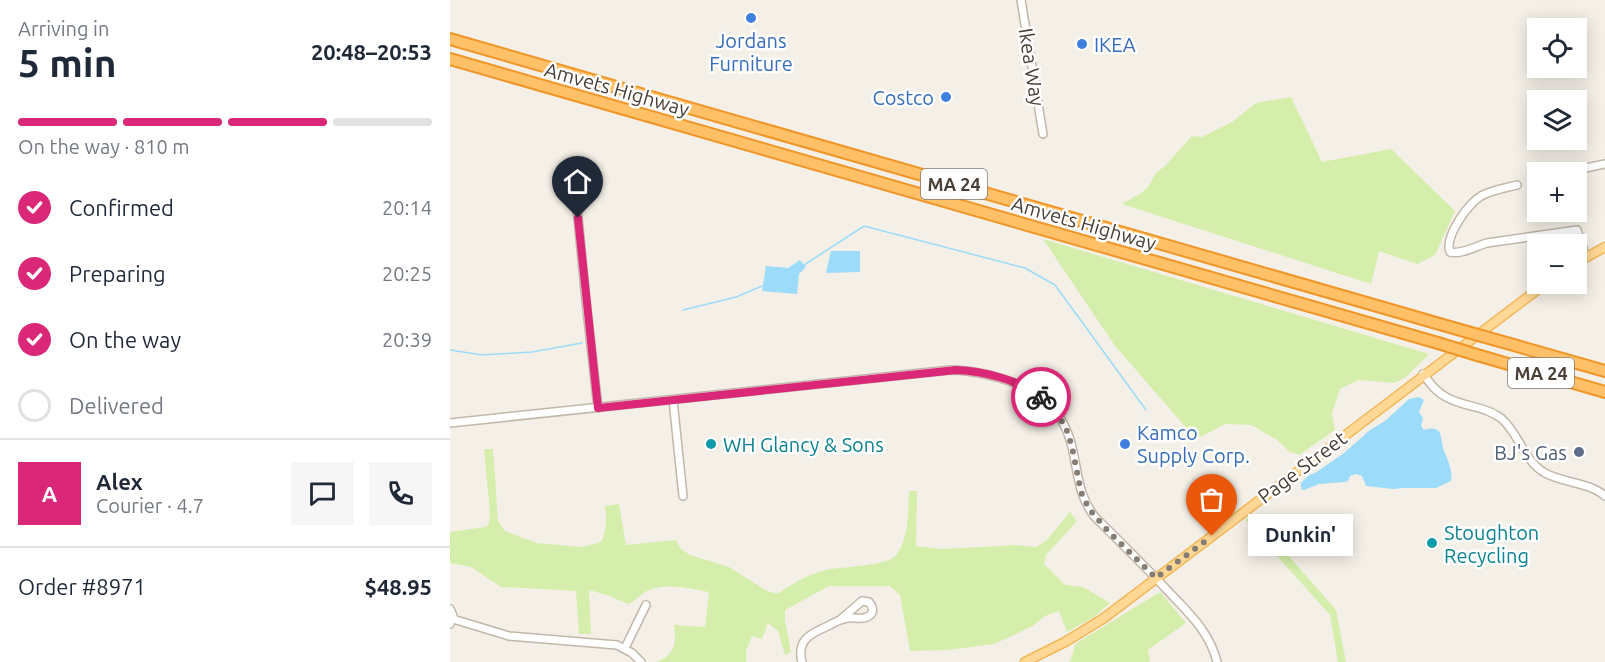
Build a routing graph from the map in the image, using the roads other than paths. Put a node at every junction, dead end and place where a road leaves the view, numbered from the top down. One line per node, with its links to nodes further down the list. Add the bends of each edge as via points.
1 (1021, 0): 4 (street, Ikea Way)
2 (450, 39): 15 (highway, Amvets Highway / MA 24, bridge)
3 (450, 59): 17 (highway, Amvets Highway / MA 24, bridge)
4 (1043, 134)
5 (1605, 164): 6 (street)
6 (1587, 168)
7 (1517, 184): 11 (street, via 1481,196 1468,208 1448,249 1453,253)
8 (576, 197): 19 (street)
9 (1549, 234): 10 (street, via 1577,230)
10 (1578, 234)
11 (1527, 237)
12 (1605, 247): 13 (main road)
13 (1587, 257)
14 (1531, 294): 16 (main road, Page Street)
15 (1605, 372)
16 (1423, 374): 22 (street, via 1446,398 1502,419 1540,470); 23 (main road, Page Street)
17 (1605, 392)
18 (673, 400): 19 (street); 21 (street); 23 (street, via 950,370 1018,384 1039,396 1059,416 1070,438 1086,504)
19 (598, 408): 20 (street)
20 (450, 423)
21 (683, 496)
22 (1605, 496)
23 (1156, 578): 33 (main road, Page Street, via 1085,630); 34 (street, via 1203,629)
24 (646, 605): 30 (street)
25 (854, 607): 27 (street, via 853,615); 27 (street, via 865,601 873,607 870,616); 28 (street)
26 (450, 609): 29 (street)
27 (858, 618): 28 (street)
28 (840, 620): 32 (street, via 808,636 801,648)
29 (451, 622): 30 (street, via 509,636)
30 (625, 648): 31 (street)
31 (641, 662)
32 (802, 662)
33 (1025, 662)
34 (1218, 662)

